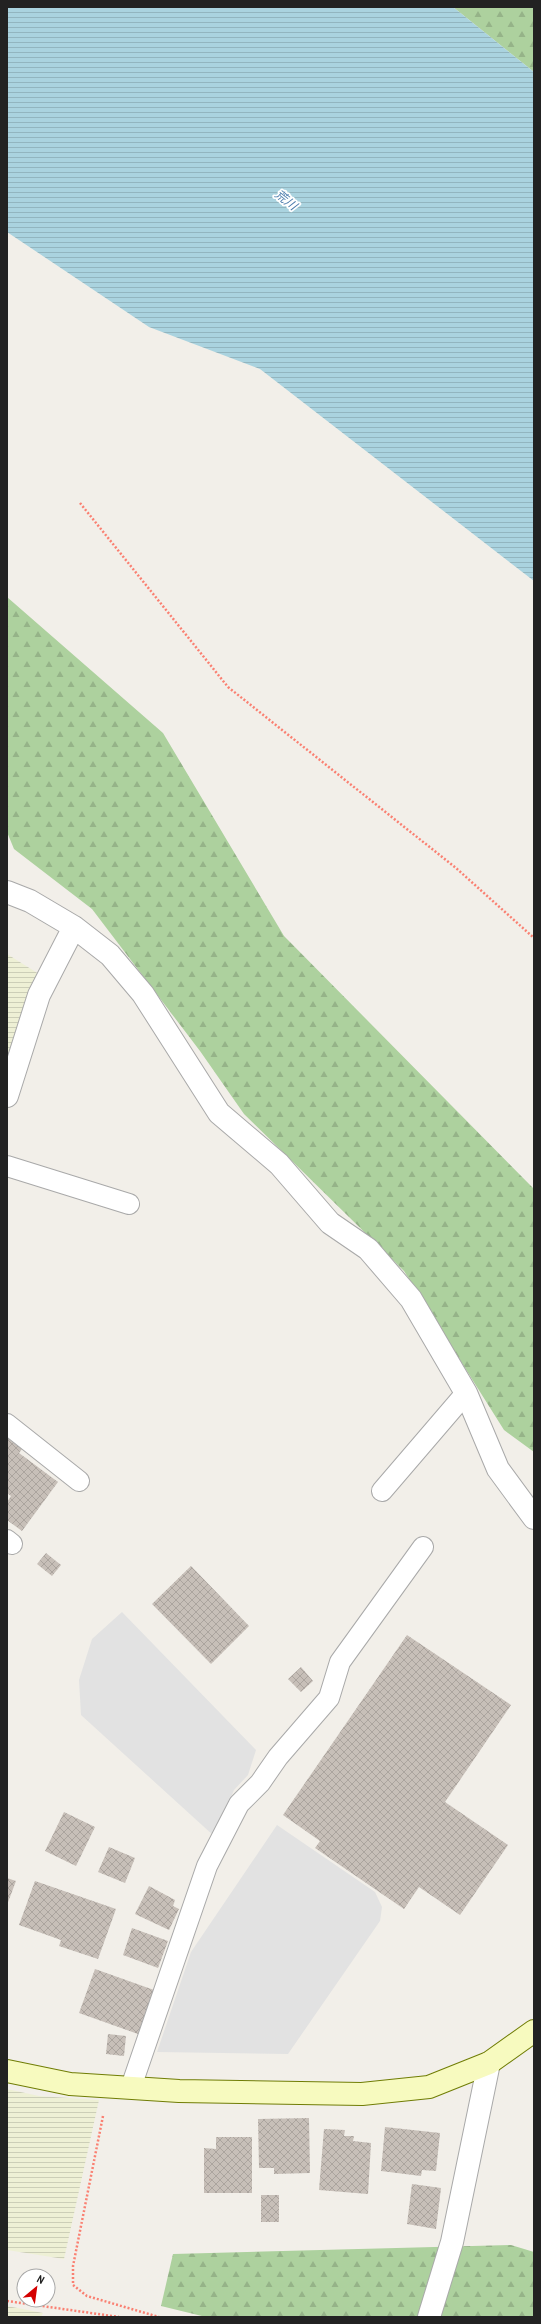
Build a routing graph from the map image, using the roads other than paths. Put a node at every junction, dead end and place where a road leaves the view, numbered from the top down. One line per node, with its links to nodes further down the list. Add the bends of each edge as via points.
1 (7, 892): 2 (street, via 30,901)
2 (74, 927): 3 (street, via 39,995); 6 (street, via 110,955 143,994 219,1113 279,1164 330,1223 368,1249 411,1299)
3 (7, 1096)
4 (7, 1166): 5 (lane)
5 (129, 1204)
6 (466, 1393): 9 (lane); 10 (street, via 498,1469)
7 (7, 1424): 8 (lane)
8 (79, 1481)
9 (382, 1491)
10 (534, 1518)
11 (423, 1547): 15 (lane, via 340,1662 329,1698 278,1757 260,1783 239,1804 206,1866)
12 (534, 2031): 13 (street)
13 (489, 2063): 15 (street, via 429,2087 362,2094 179,2091); 16 (street, via 452,2242)
14 (7, 2070): 15 (street, via 70,2084)
15 (132, 2087)
16 (429, 2317)

